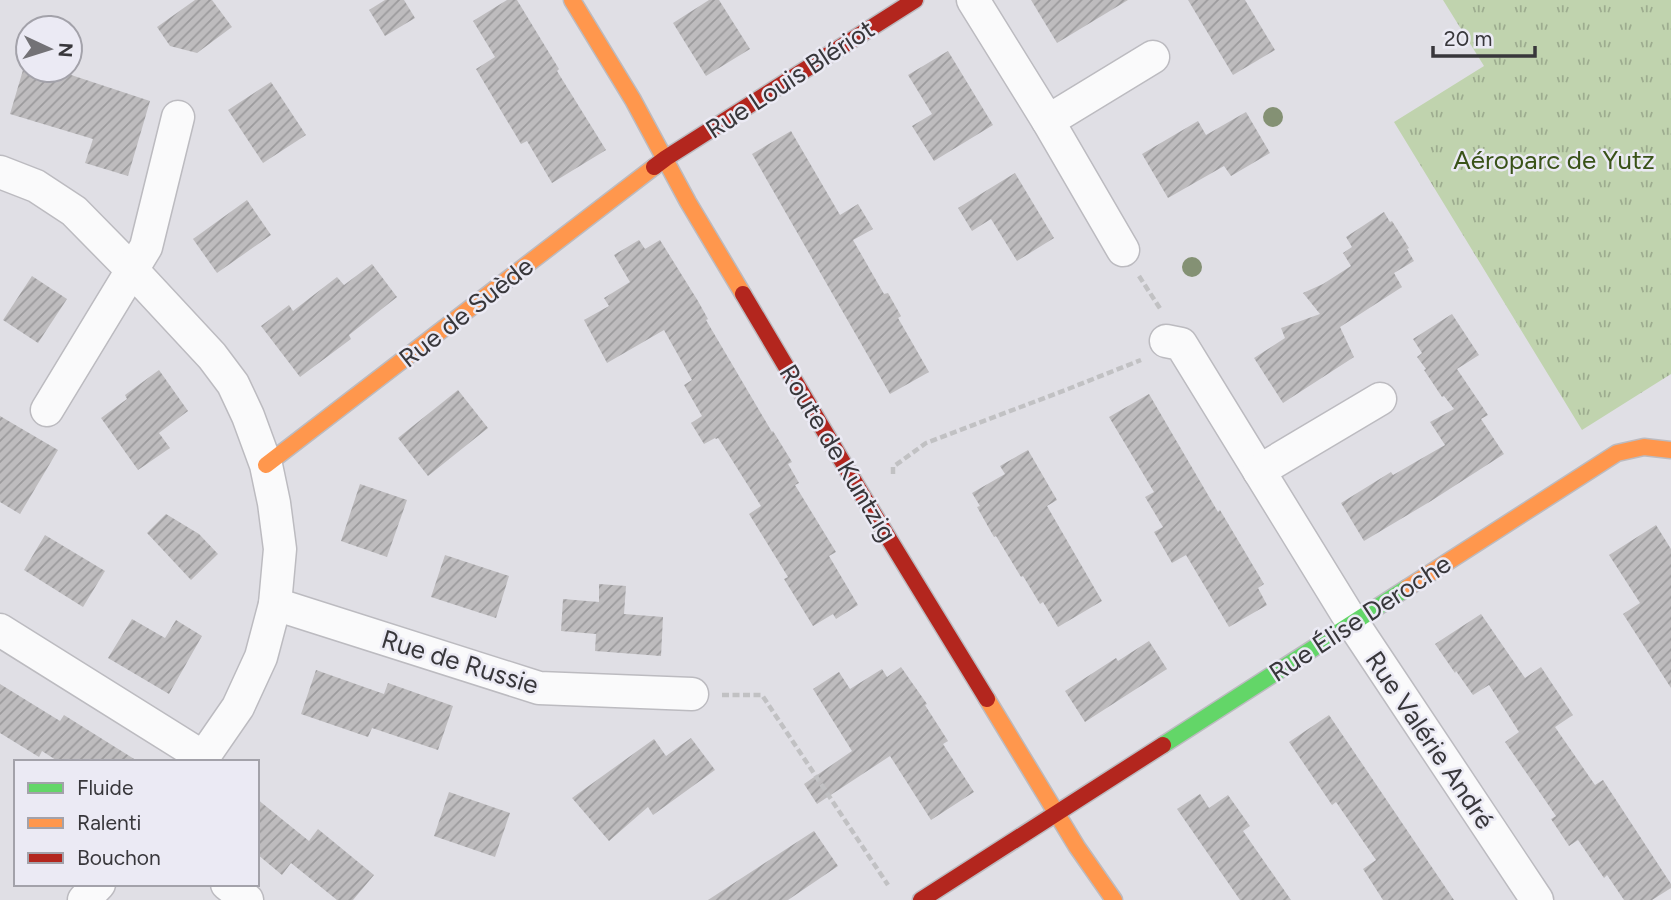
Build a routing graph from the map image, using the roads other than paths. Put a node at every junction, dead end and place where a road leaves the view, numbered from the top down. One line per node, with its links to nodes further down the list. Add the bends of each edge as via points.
1 (572, 0): 7 (street, Route de Kuntzig)
2 (915, 0): 7 (street, Rue Louis Blériot)
3 (973, 0): 6 (street)
4 (1153, 57): 6 (street)
5 (178, 117): 10 (street, via 146,247)
6 (1048, 121): 9 (street)
7 (666, 158): 15 (street, Rue de Suède); 22 (street, Route de Kuntzig, via 864,498)
8 (0, 172): 10 (street, via 36,186 74,211)
9 (1123, 250)
10 (133, 271): 13 (street); 15 (street, via 233,384)
11 (1166, 341): 16 (street, Rue Valérie André, via 1181,344)
12 (1380, 399): 16 (street)
13 (47, 410)
14 (1671, 450): 18 (street, Rue Élise Deroche, via 1639,446 1617,453)
15 (266, 465): 17 (street, via 280,549)
16 (1259, 471): 18 (street, Rue Valérie André)
17 (275, 604): 20 (street, Rue de Russie, via 539,688); 21 (street, via 261,657 238,707)
18 (1352, 622): 22 (street, Rue Élise Deroche); 29 (street, Rue Valérie André)
19 (0, 630): 21 (street)
20 (692, 694)
21 (202, 760)
22 (1056, 813): 27 (street, Rue Élise Deroche); 28 (street, Route de Kuntzig)
23 (97, 886): 25 (street)
24 (230, 886): 26 (street)
25 (84, 900)
26 (247, 900)
27 (921, 900)
28 (1114, 900)
29 (1537, 900)

